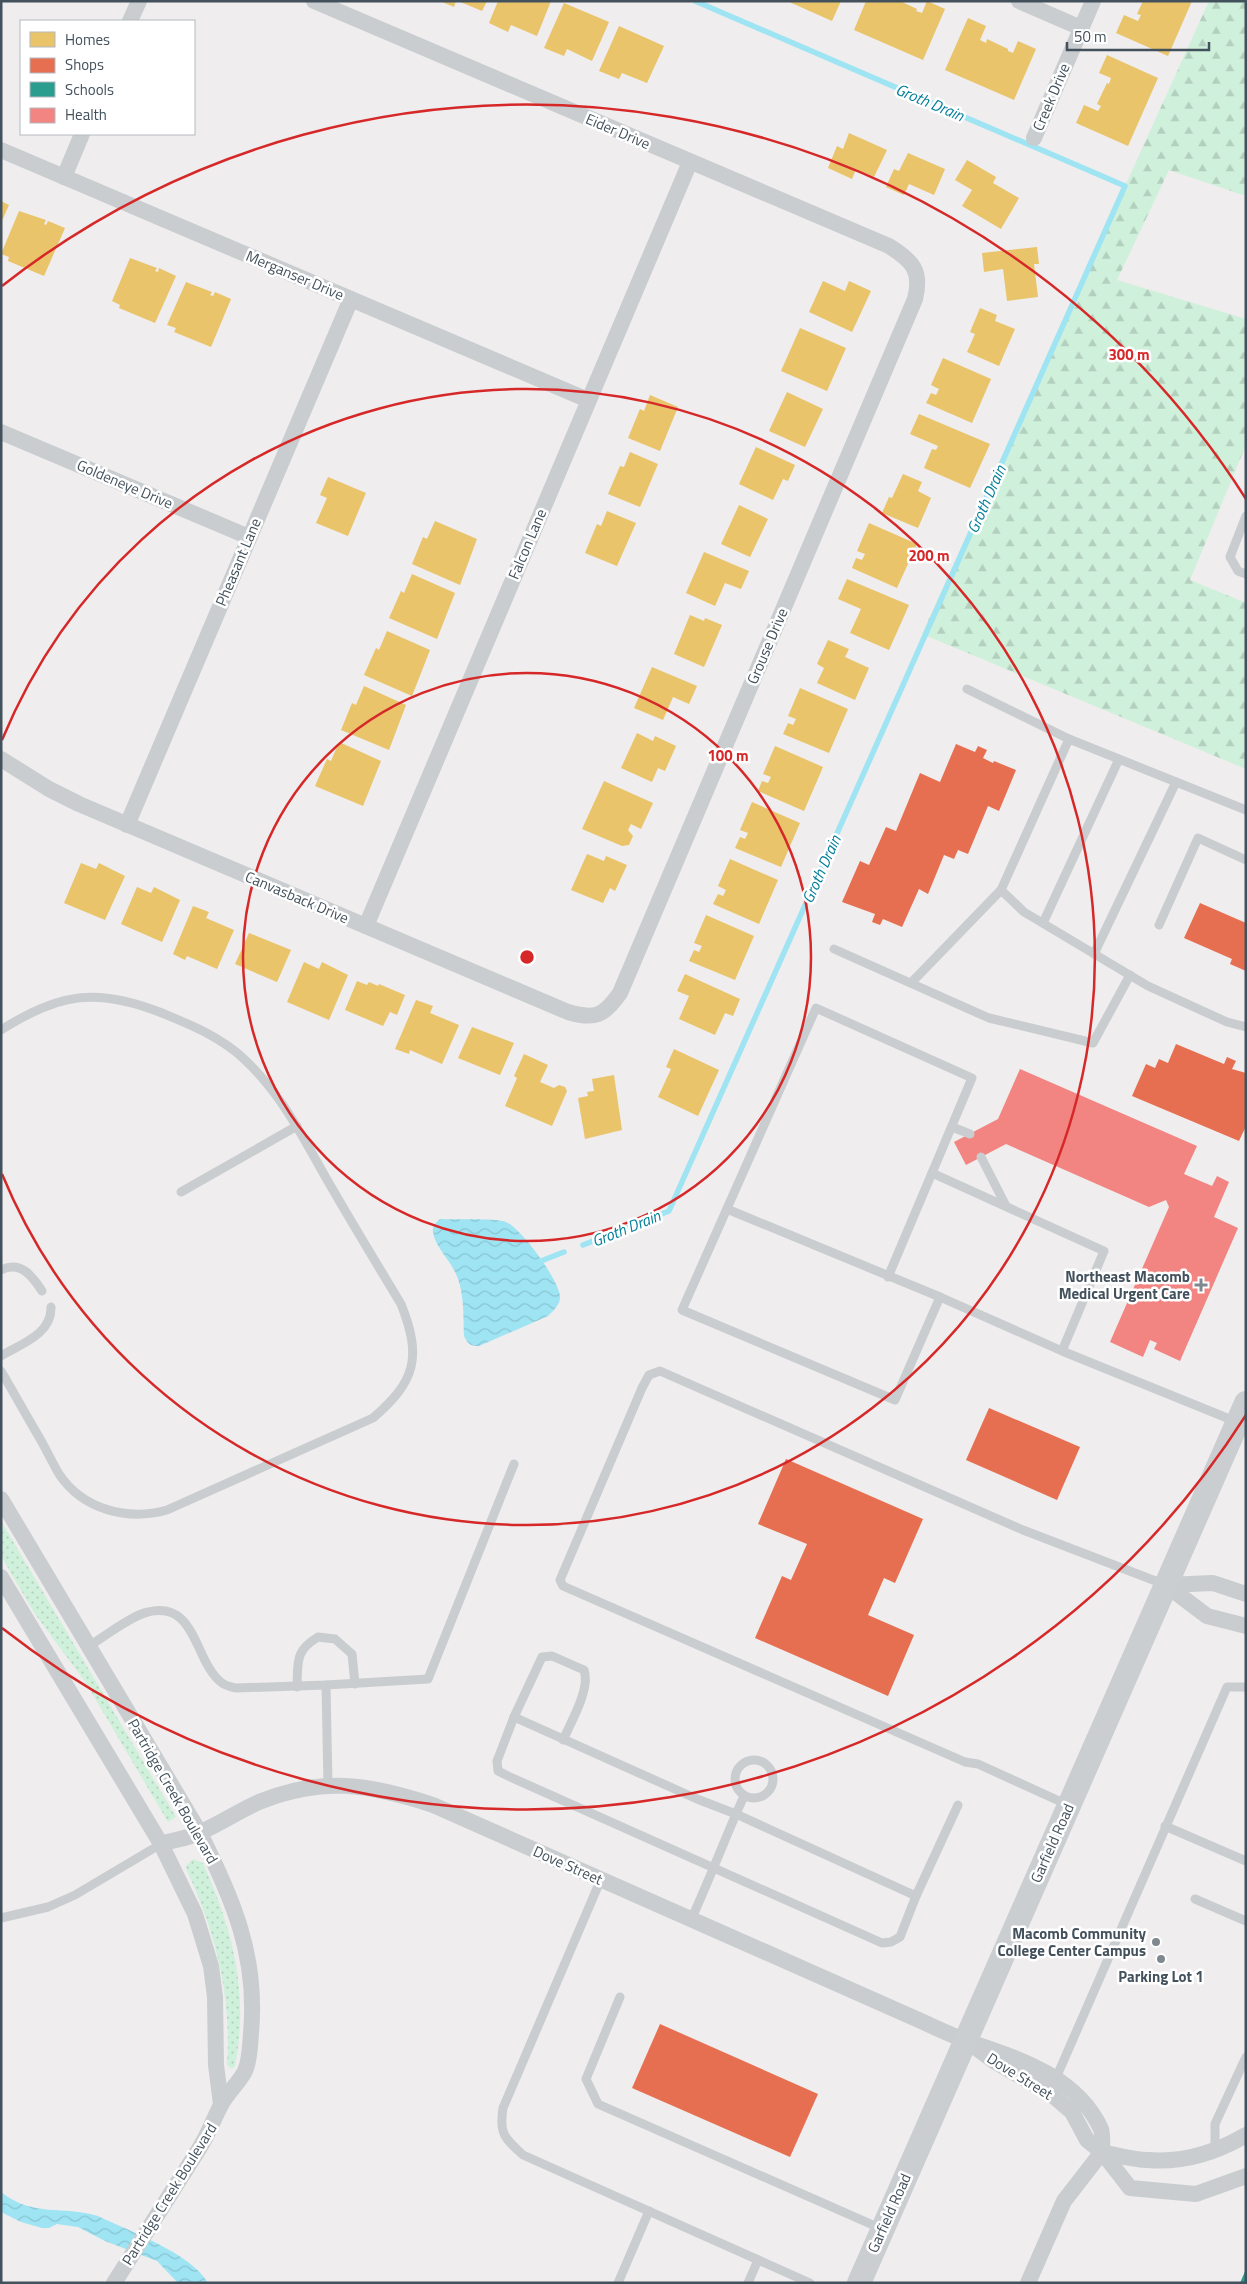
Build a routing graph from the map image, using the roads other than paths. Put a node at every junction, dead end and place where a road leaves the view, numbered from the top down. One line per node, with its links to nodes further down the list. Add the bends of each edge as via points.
1 (139, 1): 5 (street)
2 (314, 1): 10 (street, Eider Drive)
3 (1019, 1): 6 (street)
4 (1093, 1): 6 (street, Creek Drive)
5 (130, 20)
6 (1081, 28): 8 (street, Creek Drive)
7 (82, 135): 11 (street)
8 (1034, 138)
9 (1, 150): 11 (street, Merganser Drive)
10 (690, 162): 12 (street, Eider Drive, via 889,246 906,256); 14 (street, Falcon Lane)
11 (64, 177): 13 (street, Merganser Drive)
12 (915, 270): 35 (street, Grouse Drive, via 918,284 915,299 620,993)
13 (351, 299): 14 (street, Merganser Drive); 17 (street, Pheasant Lane)
14 (588, 400): 30 (street, Falcon Lane)
15 (1, 432): 17 (street, Goldeneye Drive)
16 (1246, 516): 18 (lane, via 1230,557 1238,571)
17 (249, 537): 25 (street, Pheasant Lane)
18 (1246, 574)
19 (967, 689): 20 (lane)
20 (1069, 739): 22 (lane); 27 (lane)
21 (1, 758): 25 (street, Canvasback Drive, via 50,789)
22 (1119, 759): 23 (lane); 28 (lane)
23 (1176, 782): 24 (lane); 32 (lane)
24 (1246, 810)
25 (127, 825): 30 (street, Canvasback Drive)
26 (1246, 860): 29 (lane, via 1198,838)
27 (1001, 890): 28 (lane, via 1024,912); 34 (lane)
28 (1043, 923): 32 (lane)
29 (1159, 924)
30 (366, 926): 35 (street, Canvasback Drive, via 568,1012 585,1017)
31 (834, 949): 34 (lane)
32 (1094, 954): 33 (lane)
33 (1130, 975): 34 (lane, via 1093,1043 989,1018); 36 (lane, via 1226,1022)
34 (911, 983)
35 (600, 1015)
36 (1246, 1027)
37 (1, 1030): 38 (lane, via 51,1003 73,998 124,1000 149,1008 222,1041 243,1058 283,1102)
38 (297, 1126): 43 (lane); 53 (lane, via 401,1304 409,1325 412,1364 405,1384 373,1418 167,1510 131,1515 108,1511 89,1502 60,1476)
39 (952, 1127): 40 (lane); 42 (lane); 45 (lane, via 972,1078 816,1008)
40 (970, 1134)
41 (981, 1157): 44 (lane)
42 (932, 1173): 44 (lane); 47 (lane)
43 (181, 1192)
44 (1006, 1206): 51 (lane, via 1104,1251)
45 (727, 1209): 47 (lane); 49 (lane, via 682,1310 895,1400)
46 (1, 1270): 48 (lane, via 14,1267 24,1270 32,1275)
47 (888, 1277): 49 (lane)
48 (42, 1292)
49 (940, 1297): 51 (lane)
50 (51, 1307): 52 (lane, via 51,1317 40,1333)
51 (1062, 1351): 54 (lane)
52 (1, 1356)
53 (1, 1371)
54 (1242, 1412): 58 (main road, Garfield Road)
55 (514, 1464): 62 (lane, via 428,1679)
56 (1, 1499): 61 (street, Partridge Creek Boulevard)
57 (1, 1577): 75 (street, Partridge Creek Boulevard)
58 (1166, 1585): 59 (street, via 1213,1583); 60 (street, via 1207,1616); 71 (main road, Garfield Road); 71 (lane, via 1023,1530 660,1371 650,1375 642,1388 560,1580 563,1586 965,1762 978,1764)
59 (1246, 1594)
60 (1246, 1626)
61 (88, 1647): 63 (lane, via 146,1612 160,1610 186,1622 213,1674 223,1684 236,1688); 74 (street, Partridge Creek Boulevard)
62 (355, 1684): 63 (lane, via 352,1654 335,1639 318,1637 304,1645 298,1659); 64 (lane)
63 (297, 1686): 64 (lane)
64 (326, 1686): 68 (lane)
65 (1246, 1687): 73 (lane, via 1227,1687)
66 (514, 1717): 67 (lane); 67 (lane, via 542,1657 552,1656 584,1670 587,1678 584,1689); 77 (lane, via 497,1761 498,1771)
67 (563, 1740): 72 (lane)
68 (328, 1785): 74 (street, Dove Street, via 284,1793 256,1803); 78 (street, Dove Street, via 371,1788 433,1805)
69 (744, 1796): 69 (lane, via 759,1798 769,1792 773,1780 766,1764 747,1761 737,1769 735,1782); 72 (lane)
70 (958, 1805): 79 (lane)
71 (1068, 1806): 85 (main road, Garfield Road)
72 (736, 1814): 77 (lane); 79 (lane)
73 (1165, 1826): 76 (lane); 87 (lane)
74 (200, 1833): 75 (street, Dove Street); 88 (street, Partridge Creek Boulevard, via 241,1927 252,1987 246,2070)
75 (161, 1844): 81 (lane, via 75,1895 48,1907); 88 (street, Partridge Creek Boulevard, via 195,1914 211,1966)
76 (1246, 1861)
77 (714, 1868): 79 (lane, via 882,1943 900,1937); 82 (lane)
78 (602, 1879): 82 (street, Dove Street); 93 (lane, via 503,2108 500,2126 508,2142 523,2155)
79 (916, 1896)
80 (1195, 1899): 83 (lane)
81 (1, 1918)
82 (691, 1920): 85 (street, Dove Street)
83 (1246, 1921)
84 (620, 1997): 94 (lane, via 586,2079 598,2104)
85 (965, 2040): 87 (street, Dove Street, via 1000,2051); 91 (street, Dove Street, via 1051,2094 1072,2112 1087,2140); 94 (main road, Garfield Road)
86 (1246, 2057): 90 (lane, via 1215,2124)
87 (1056, 2078): 91 (street, Dove Street, via 1082,2098 1102,2131)
88 (221, 2104): 96 (street, Partridge Creek Boulevard, via 212,2128)
89 (1246, 2135): 90 (street)
90 (1215, 2150): 91 (street, via 1196,2156 1149,2161)
91 (1102, 2152): 92 (street, via 1130,2188 1196,2194); 101 (street, via 1064,2201)
92 (1246, 2176)
93 (649, 2212): 95 (lane); 97 (lane)
94 (882, 2229): 100 (main road, Garfield Road)
95 (758, 2260): 98 (lane); 99 (lane)
96 (117, 2279)
97 (618, 2283)
98 (748, 2283)
99 (810, 2283)
100 (859, 2283)
101 (1028, 2283)

